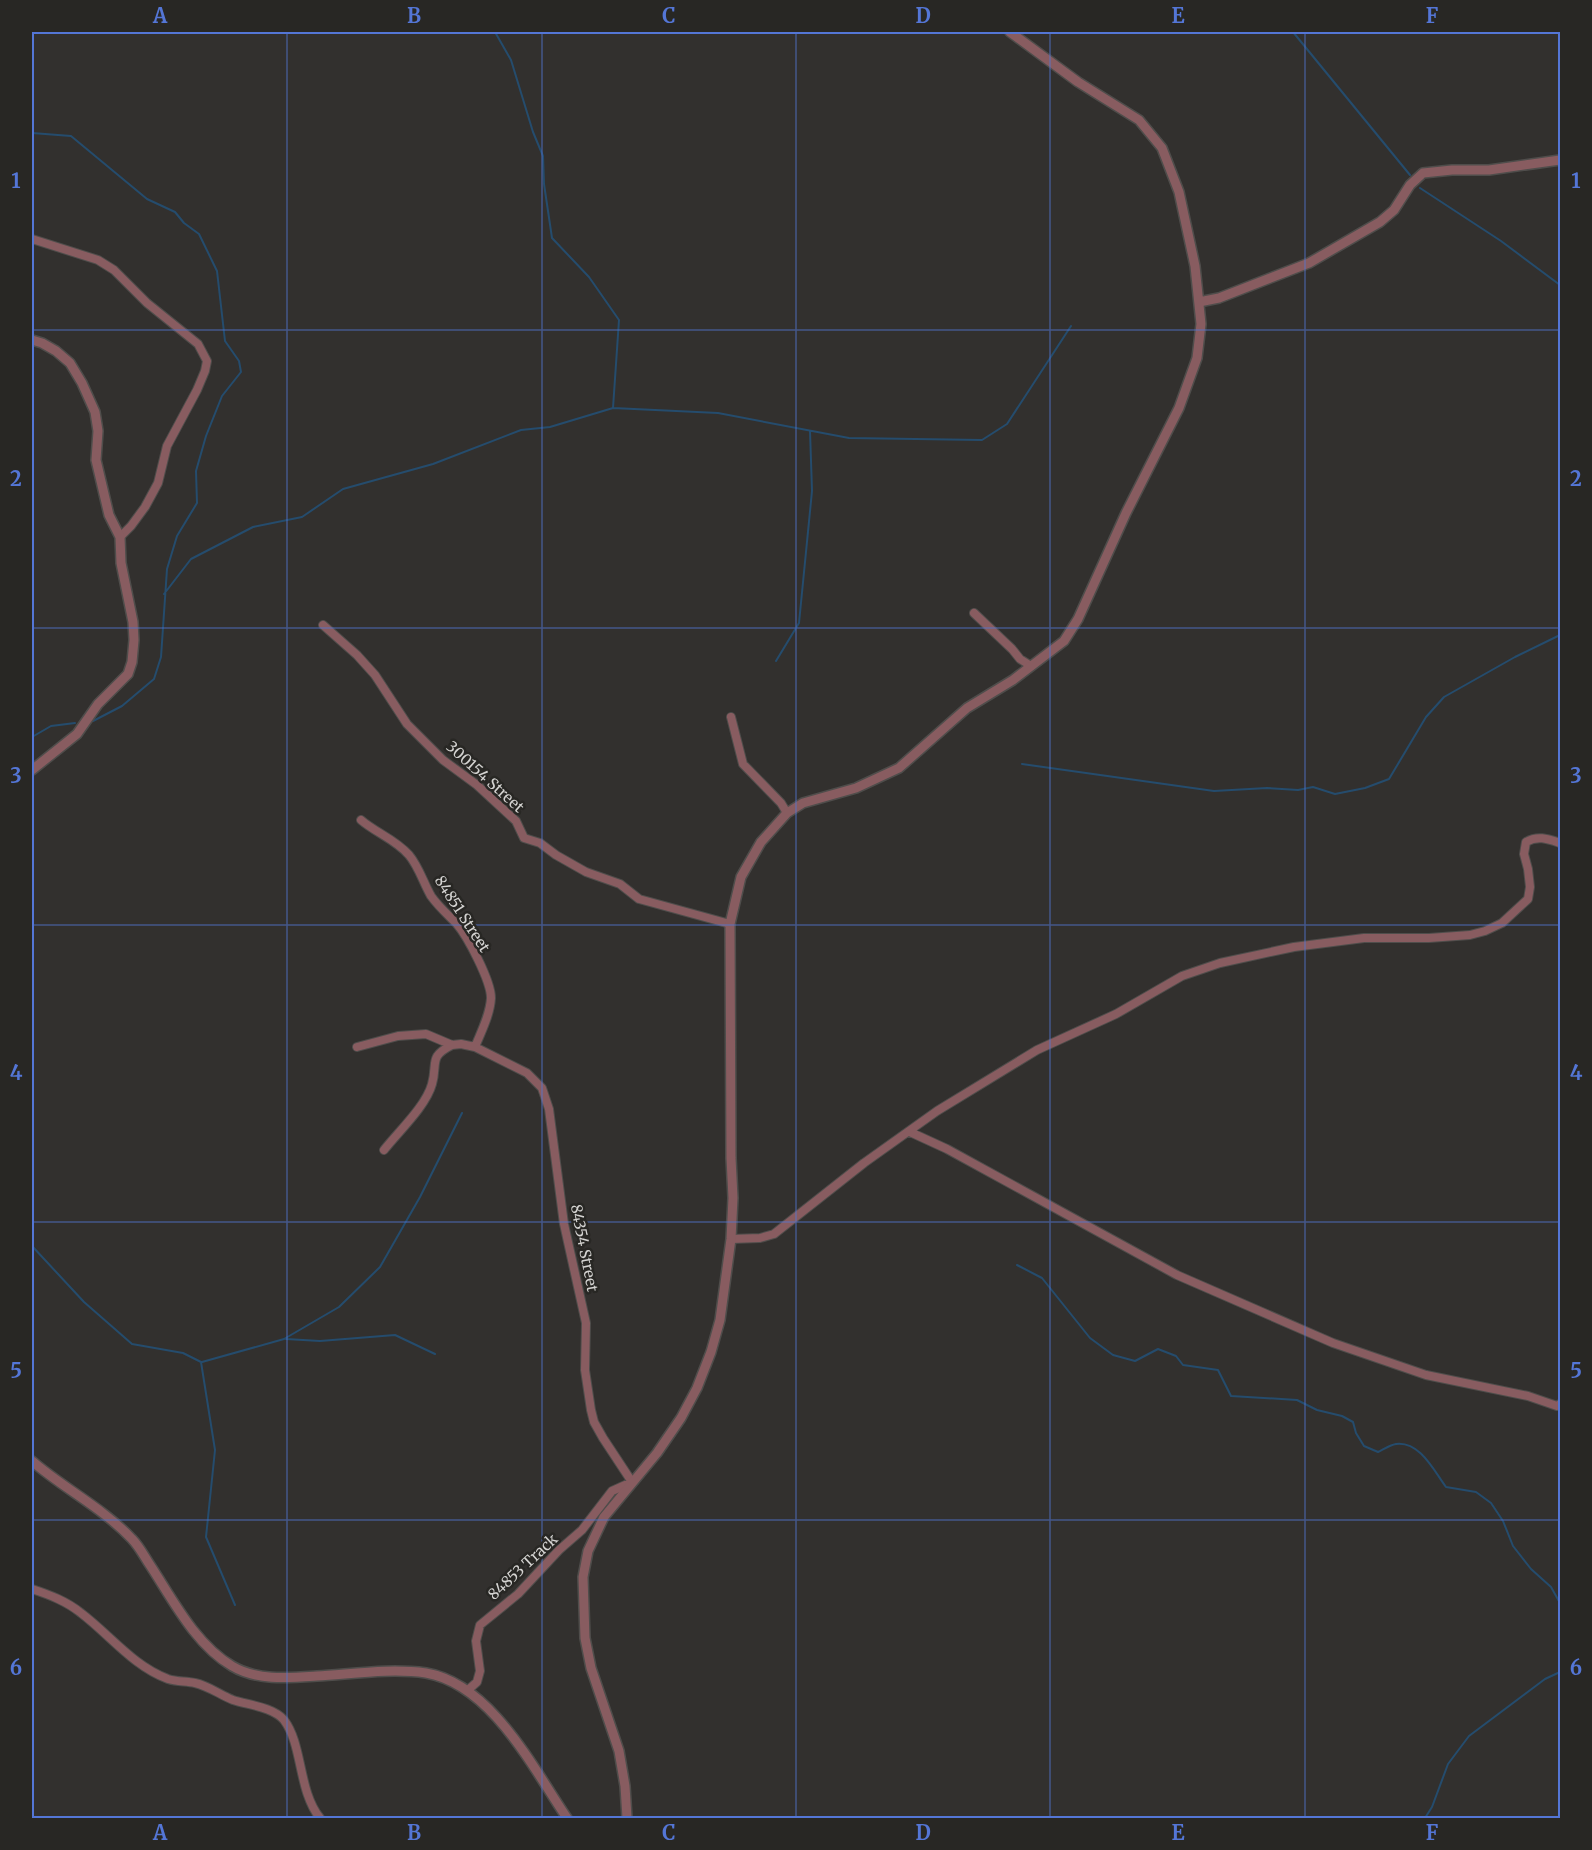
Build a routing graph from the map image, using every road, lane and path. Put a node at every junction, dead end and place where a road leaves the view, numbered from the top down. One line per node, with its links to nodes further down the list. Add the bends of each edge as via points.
1 (1010, 32): 4 (street, via 1139,120 1162,148 1179,192)
2 (1560, 160): 4 (street, via 1489,170 1423,173 1394,210 1372,227 1283,274)
3 (32, 239): 6 (street, via 98,260 114,270 198,344 207,361 167,446 158,483 145,507)
4 (1199, 302): 9 (street, via 1197,358 1179,408 1078,619 1064,641)
5 (32, 340): 6 (street, via 56,351 70,363 87,393 95,412 96,460 102,488)
6 (120, 537): 11 (street, via 133,621 128,674 77,734)
7 (974, 614): 9 (street)
8 (323, 625): 15 (street, 300154 Street, via 375,675 407,724 443,760 516,820 524,838 540,843 586,872 620,884 639,898)
9 (1031, 666): 12 (street, via 967,708 899,768 856,788 803,803)
10 (731, 717): 12 (street, via 742,764 781,802)
11 (32, 770)
12 (787, 813): 15 (street, via 761,842 741,877)
13 (361, 820): 18 (street, 84851 Street, via 394,840 409,855 478,963 491,999)
14 (1560, 843): 19 (street, via 1534,838 1526,842 1528,899 1502,923 1485,931 1430,938 1364,938 1294,947 1220,963 1182,976 1116,1014 1037,1050)
15 (730, 924): 21 (street)
16 (452, 1045): 17 (street, via 426,1034 398,1036); 18 (street); 20 (street, via 436,1055 429,1091)
17 (357, 1047)
18 (475, 1047): 24 (street, 84354 Street, via 527,1073 546,1096 564,1224 586,1323 585,1370 591,1410 603,1438)
19 (910, 1132): 21 (street, via 774,1234); 22 (street, via 1177,1275 1333,1343 1426,1375)
20 (384, 1150)
21 (731, 1239): 24 (street, via 720,1320 697,1388 657,1453)
22 (1560, 1404)
23 (32, 1461): 26 (street, via 134,1541 193,1629 234,1668 272,1678 426,1673)
24 (632, 1482): 26 (street, 84853 Track, via 612,1491 582,1530 518,1594 480,1625 476,1641 480,1671 477,1682); 29 (street, via 604,1517 588,1551 583,1577 585,1638 618,1751)
25 (32, 1589): 27 (street, via 81,1613 148,1670 170,1680 207,1687 283,1719 312,1807)
26 (468, 1690): 28 (street, via 502,1723)
27 (320, 1818)
28 (567, 1818)
29 (627, 1818)

